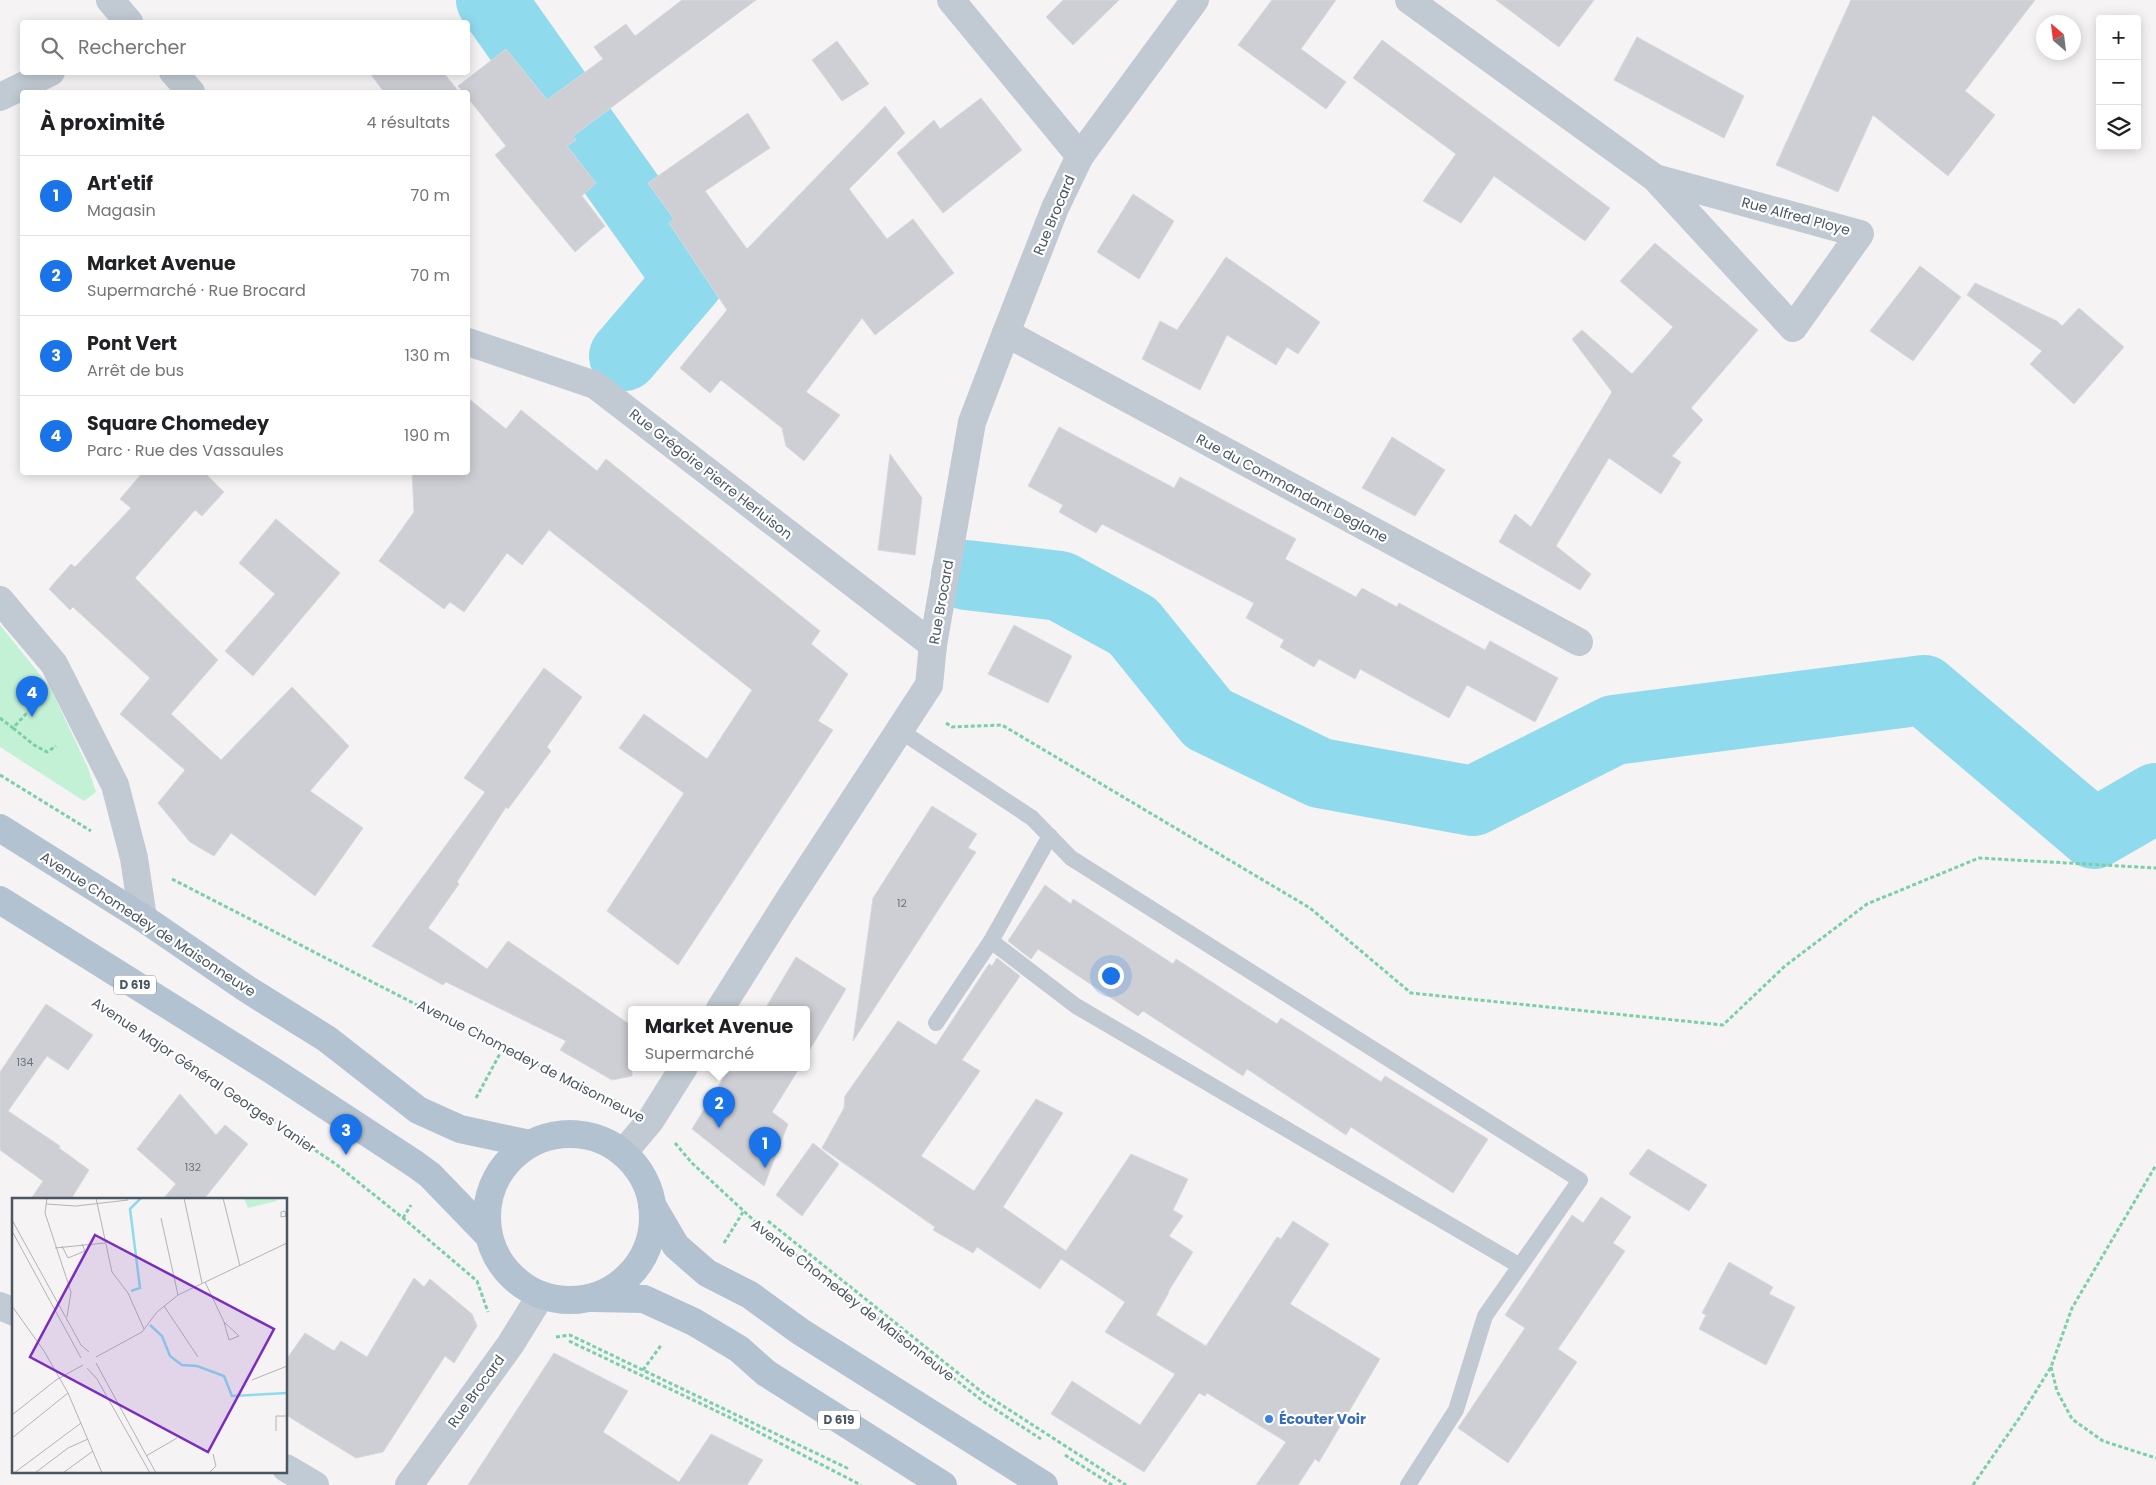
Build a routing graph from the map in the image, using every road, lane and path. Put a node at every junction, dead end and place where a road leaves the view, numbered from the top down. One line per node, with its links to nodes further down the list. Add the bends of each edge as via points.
1 (110, 0): 5 (street)
2 (951, 0): 10 (street)
3 (1195, 0): 10 (street, Rue Brocard)
4 (1409, 0): 11 (street, Rue Alfred Ploye)
5 (127, 20)
6 (45, 75): 9 (street)
7 (176, 75): 8 (street)
8 (189, 90)
9 (0, 97)
10 (1080, 156): 12 (street, Rue Brocard, via 1055,208)
11 (1655, 178): 11 (street, Rue Alfred Ploye, via 1664,181 1860,234 1793,328)
12 (1006, 333): 15 (street, Rue du Commandant Deglane); 16 (street, Rue Brocard, via 972,422)
13 (470, 343): 16 (street, Rue Grégoire Pierre Herluison, via 595,385)
14 (0, 600): 26 (street, via 54,664 115,785)
15 (1579, 642)
16 (933, 645): 18 (street, Rue Brocard, via 929,685)
17 (40, 699): 20 (path)
18 (916, 704): 21 (street, Rue Brocard); 27 (path, via 952,727 1002,725 1310,908 1411,993 1723,1025 1785,966 1867,904 1978,858)
19 (0, 718): 20 (path)
20 (13, 728): 22 (path, via 47,752)
21 (899, 730): 25 (lane, via 1032,818); 31 (street, Rue Brocard)
22 (61, 741)
23 (0, 775): 26 (path, Avenue Chomedey de Maisonneuve)
24 (0, 828): 29 (main road, Avenue Chomedey de Maisonneuve)
25 (1050, 836): 30 (lane); 43 (lane, via 1071,858 1580,1180)
26 (134, 858): 29 (street); 35 (path, Avenue Chomedey de Maisonneuve, via 495,1045 608,1097)
27 (2156, 868)
28 (0, 900): 42 (main road, D 619, via 415,1164 430,1175)
29 (143, 918): 36 (main road, Avenue Chomedey de Maisonneuve, via 327,1039 418,1110 460,1129)
30 (991, 941): 32 (lane); 43 (lane, via 1076,1006)
31 (722, 1006)
32 (936, 1023)
33 (163, 1046): 40 (path, Avenue Major Général Georges Vanier, via 337,1165)
34 (681, 1071): 35 (street)
35 (650, 1121): 37 (street); 51 (path, Avenue Chomedey de Maisonneuve, via 762,1228 977,1397)
36 (530, 1144): 37 (main road, via 553,1136 578,1134 602,1140); 42 (main road, via 515,1154 494,1183 486,1217)
37 (623, 1153): 39 (main road, via 647,1185)
38 (2156, 1165): 49 (path, via 2072,1308)
39 (652, 1205): 45 (main road, via 652,1230 645,1253 631,1273 612,1289); 60 (main road, via 676,1246 707,1273 750,1296 801,1332)
40 (403, 1218)
41 (768, 1221): 62 (path, via 983,1394)
42 (488, 1236): 44 (main road, via 499,1261 517,1282)
43 (1520, 1266): 63 (lane, via 1485,1316 1456,1410)
44 (542, 1295): 45 (main road, via 565,1300); 57 (street, Rue Brocard)
45 (589, 1298): 59 (main road, D 619, via 644,1299 694,1322 739,1349 766,1373)
46 (0, 1306): 47 (street)
47 (12, 1311)
48 (569, 1341): 58 (path, via 733,1419)
49 (2051, 1367): 53 (path, via 2058,1391 2072,1418 2103,1441); 64 (path)
50 (643, 1370): 55 (path)
51 (1048, 1444)
52 (1064, 1454): 61 (path)
53 (2156, 1458)
54 (288, 1469): 56 (street)
55 (855, 1472)
56 (315, 1485)
57 (409, 1485)
58 (860, 1485)
59 (943, 1485)
60 (1044, 1485)
61 (1112, 1485)
62 (1126, 1485)
63 (1408, 1485)
64 (1973, 1485)

